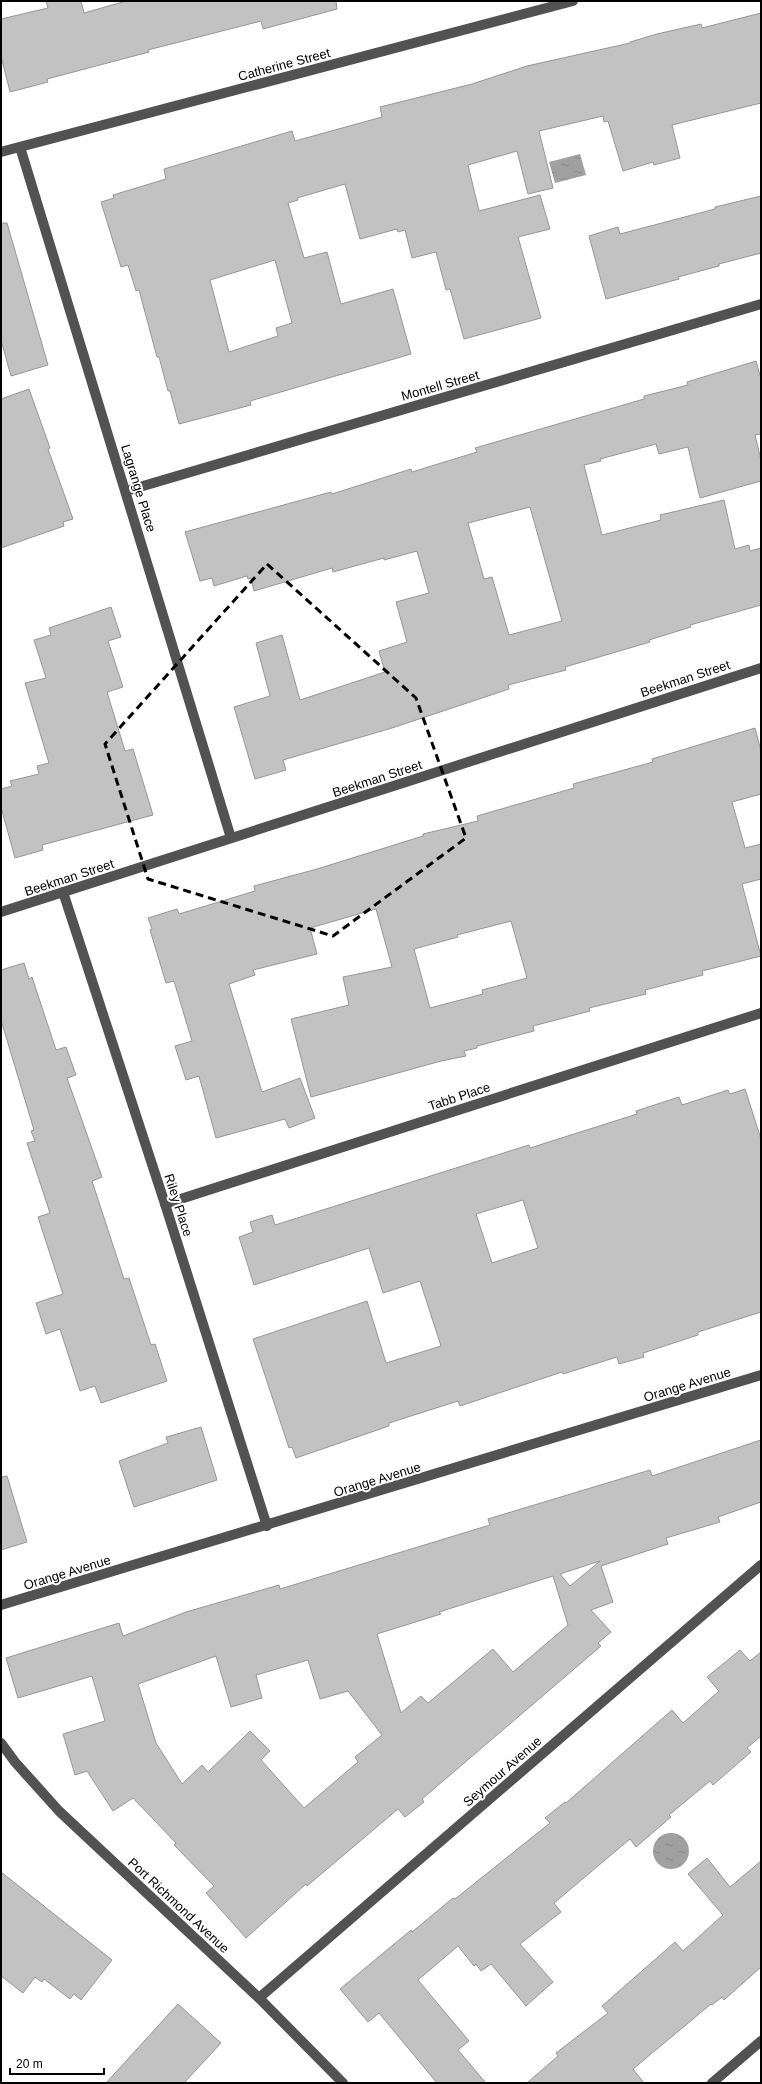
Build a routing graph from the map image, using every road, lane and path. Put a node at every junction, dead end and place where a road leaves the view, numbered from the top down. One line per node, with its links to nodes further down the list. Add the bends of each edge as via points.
1 (532, 1): 3 (street)
2 (573, 1): 3 (street, Catherine Street)
3 (535, 11): 4 (street, Catherine Street)
4 (20, 147): 5 (street, Catherine Street); 7 (street, Lagrange Place)
5 (1, 152)
6 (761, 304): 7 (street, Montell Street)
7 (126, 491): 9 (street, Lagrange Place)
8 (761, 668): 9 (street, Beekman Street)
9 (231, 838): 10 (street, Beekman Street)
10 (63, 892): 11 (street, Beekman Street); 13 (street, Riley Place)
11 (1, 912)
12 (761, 1013): 13 (street, Tabb Place)
13 (165, 1204): 15 (street, Riley Place)
14 (761, 1375): 15 (street, Orange Avenue)
15 (266, 1526): 17 (street, Orange Avenue)
16 (761, 1565): 19 (street, Seymour Avenue)
17 (1, 1605)
18 (1, 1742): 19 (street, Port Richmond Avenue, via 15,1762 59,1811)
19 (260, 1998): 21 (street, Port Richmond Avenue)
20 (761, 2041): 22 (street)
21 (343, 2083)
22 (712, 2083)

